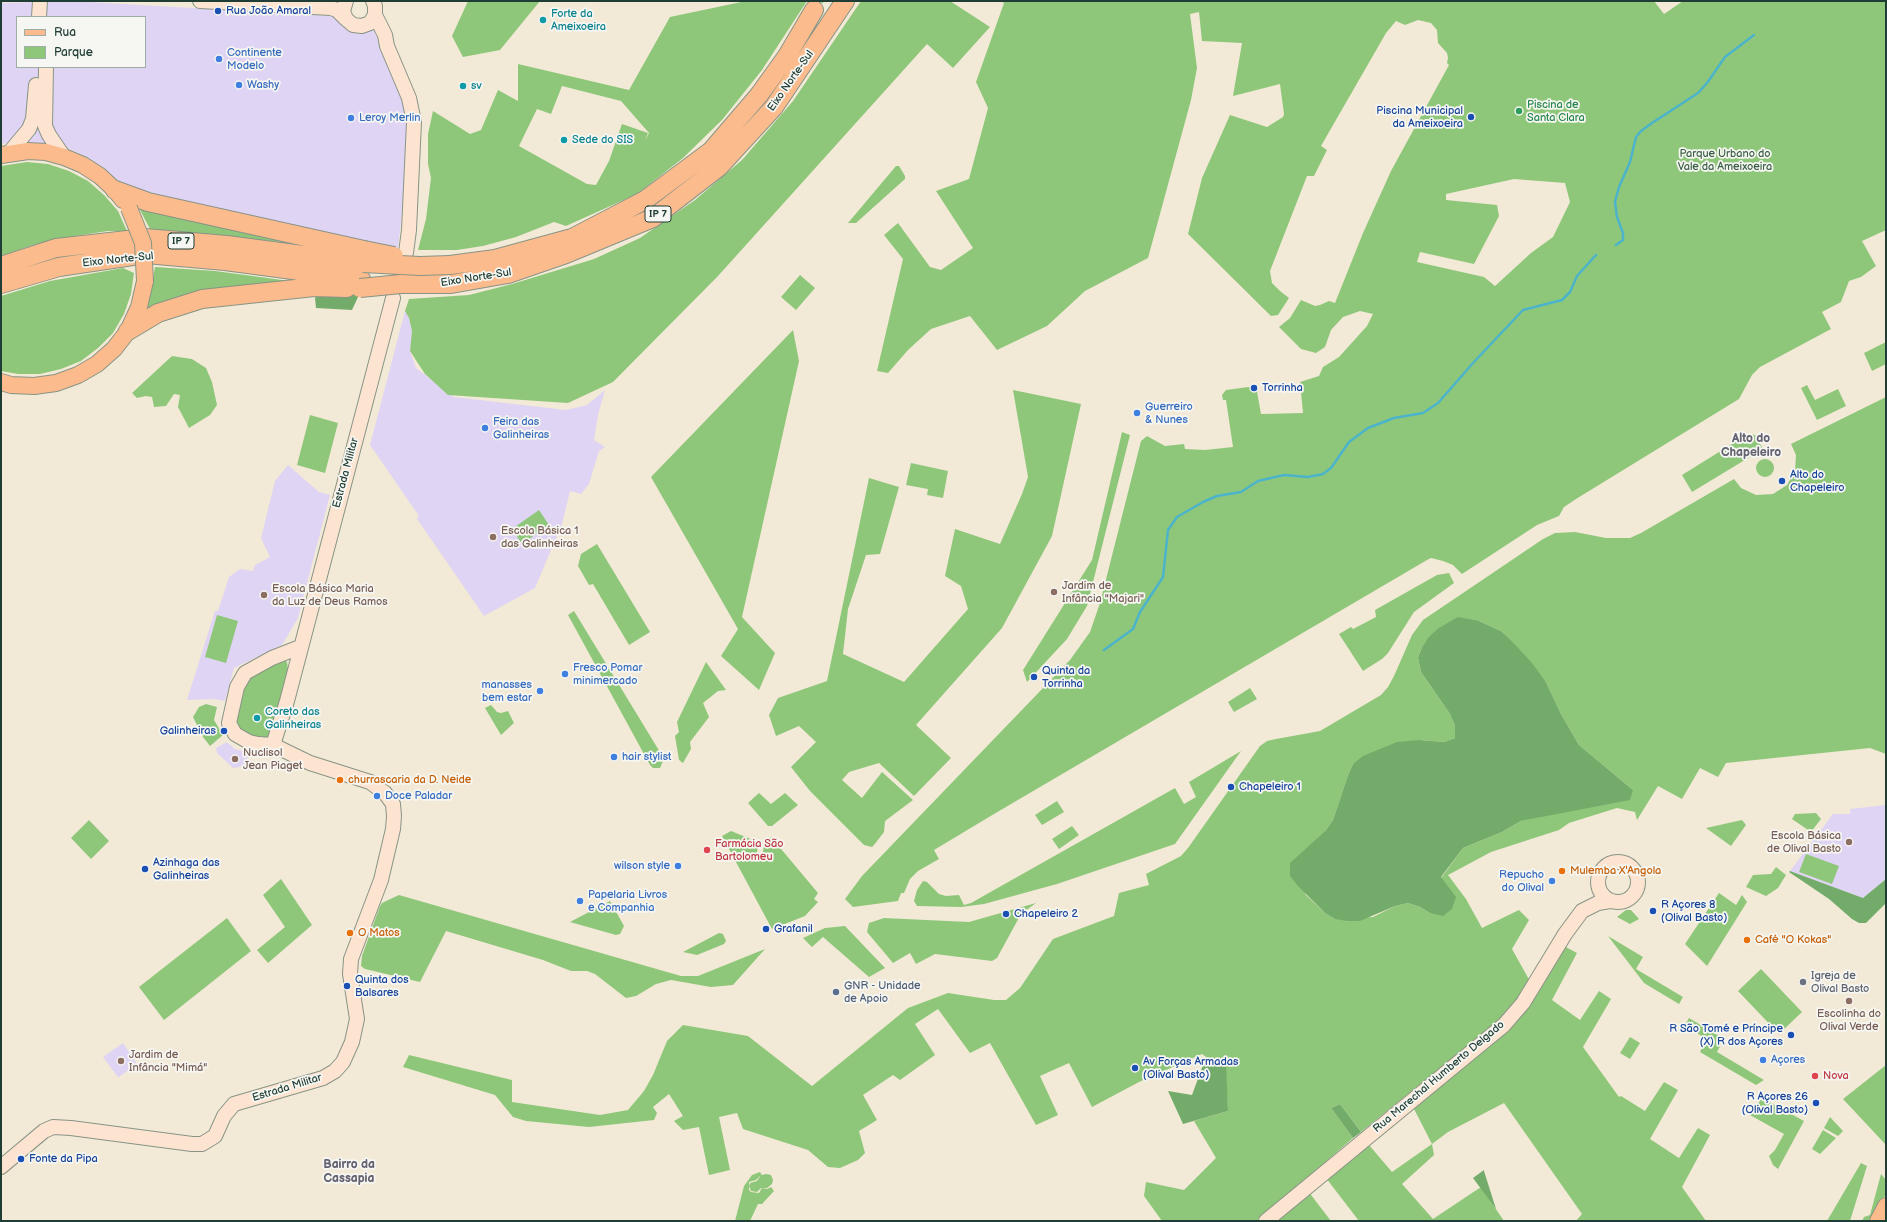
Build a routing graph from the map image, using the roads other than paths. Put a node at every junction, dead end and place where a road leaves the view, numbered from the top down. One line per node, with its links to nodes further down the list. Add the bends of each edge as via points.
1 (40, 1): 8 (street)
2 (50, 1): 9 (street)
3 (200, 1): 10 (street, via 331,8 338,10)
4 (346, 1): 10 (street, via 343,11)
5 (845, 1): 21 (highway, Eixo Norte-Sul / IP 7, via 774,107 719,167 653,218 525,269 451,284)
6 (376, 7): 10 (street, via 370,23); 11 (street)
7 (814, 10): 19 (highway, Eixo Norte-Sul / IP 7, bridge, via 787,56 759,95 711,151 645,200 617,208 590,221 528,243 450,261 412,257)
8 (39, 16)
9 (49, 16)
10 (351, 23): 11 (street, via 373,32)
11 (387, 46): 17 (street, via 410,98 414,122)
12 (37, 68): 14 (street, via 33,119 26,134)
13 (46, 68): 15 (street, via 45,126)
14 (5, 154): 15 (main road, via 46,152)
15 (64, 157): 16 (main road, via 100,176)
16 (115, 190): 19 (highway); 22 (main road, bridge, via 129,208 143,243 145,281 139,307)
17 (406, 252)
18 (1, 266): 19 (highway, Eixo Norte-Sul / IP 7, via 56,248 145,238 227,245)
19 (362, 270): 20 (highway, Eixo Norte-Sul / IP 7, via 146,254 59,267); 21 (highway, Eixo Norte-Sul / IP 7, bridge); 22 (highway, via 314,287 202,299 158,313)
20 (1, 284)
21 (397, 291): 24 (street, Estrada Militar)
22 (128, 331): 23 (main road, via 114,349 97,364 78,375 34,386)
23 (1, 382)
24 (300, 647): 25 (street, Estrada Militar); 25 (street, Estrada Militar, via 250,669 237,687 229,720 232,730 239,738 249,742)
25 (273, 745): 29 (street, Estrada Militar, via 310,763 370,782 386,793 393,804 393,829 381,880 351,959 351,980 357,1020 352,1042 342,1062 335,1071 323,1078 234,1104 224,1116 215,1136 202,1144 53,1127 44,1131)
26 (1598, 886): 27 (street, via 1603,896); 27 (street, via 1601,871 1611,864 1624,864 1634,871 1637,883 1634,894 1625,901); 28 (street, Rua Marechal Humberto Delgado)
27 (1610, 901): 28 (street, Rua Marechal Humberto Delgado, via 1598,903)
28 (1585, 910): 31 (street, Rua Marechal Humberto Delgado, via 1565,934 1524,1003 1504,1025)
29 (1, 1168)
30 (1886, 1206): 32 (main road)
31 (1266, 1221)
32 (1878, 1221)

